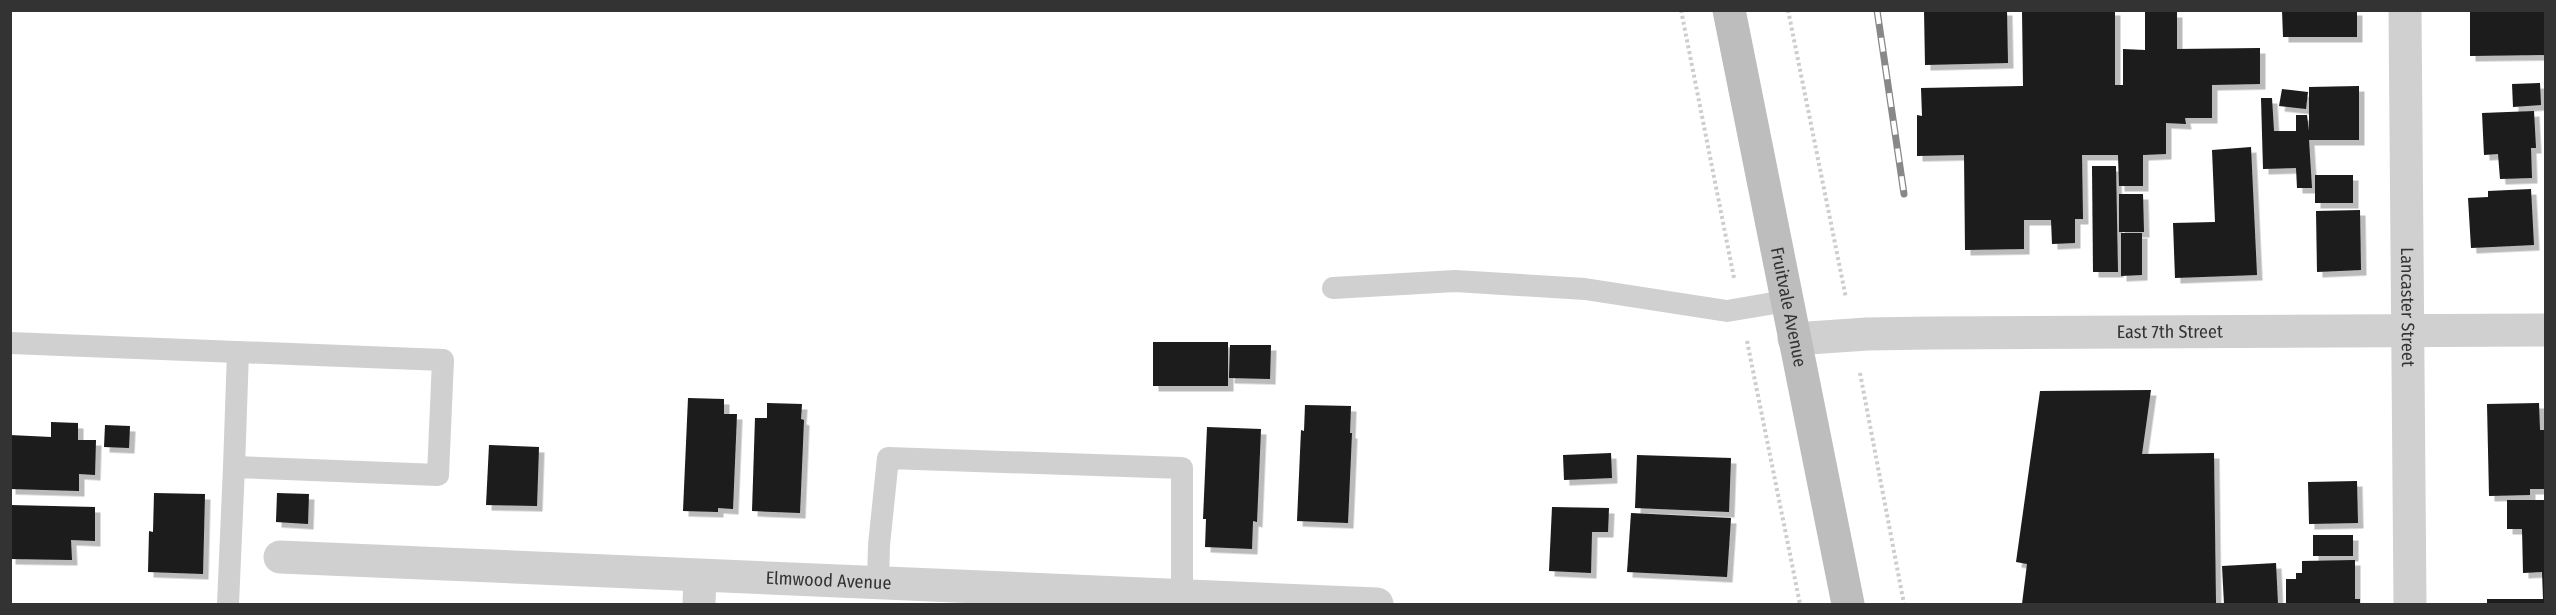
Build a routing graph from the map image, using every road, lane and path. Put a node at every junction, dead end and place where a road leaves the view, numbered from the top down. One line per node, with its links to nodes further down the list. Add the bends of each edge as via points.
1 (1729, 10): 6 (main road, Fruitvale Avenue)
2 (1788, 10): 5 (path)
3 (2405, 10): 8 (street, Lancaster Street)
4 (1333, 288): 6 (lane, via 1455,281 1585,289 1728,311)
5 (1846, 298)
6 (1786, 301): 9 (main road, Fruitvale Avenue)
7 (2546, 330): 8 (street, East 7th Street)
8 (2408, 331): 9 (street, East 7th Street, via 1899,333); 24 (street, Lancaster Street)
9 (1794, 339): 22 (main road, Fruitvale Avenue)
10 (10, 343): 11 (lane)
11 (238, 352): 13 (lane); 13 (lane, via 443,360 438,475)
12 (1863, 384): 23 (path)
13 (234, 467): 19 (lane)
14 (280, 557): 17 (street, Elmwood Avenue)
15 (1794, 578): 21 (path)
16 (878, 583): 17 (street, Elmwood Avenue); 18 (street, Elmwood Avenue); 18 (lane, via 888,458 1182,468)
17 (700, 590)
18 (1182, 596): 20 (street, Elmwood Avenue)
19 (228, 604)
20 (1377, 604)
21 (1800, 604)
22 (1848, 604)
23 (1904, 604)
24 (2410, 604)

